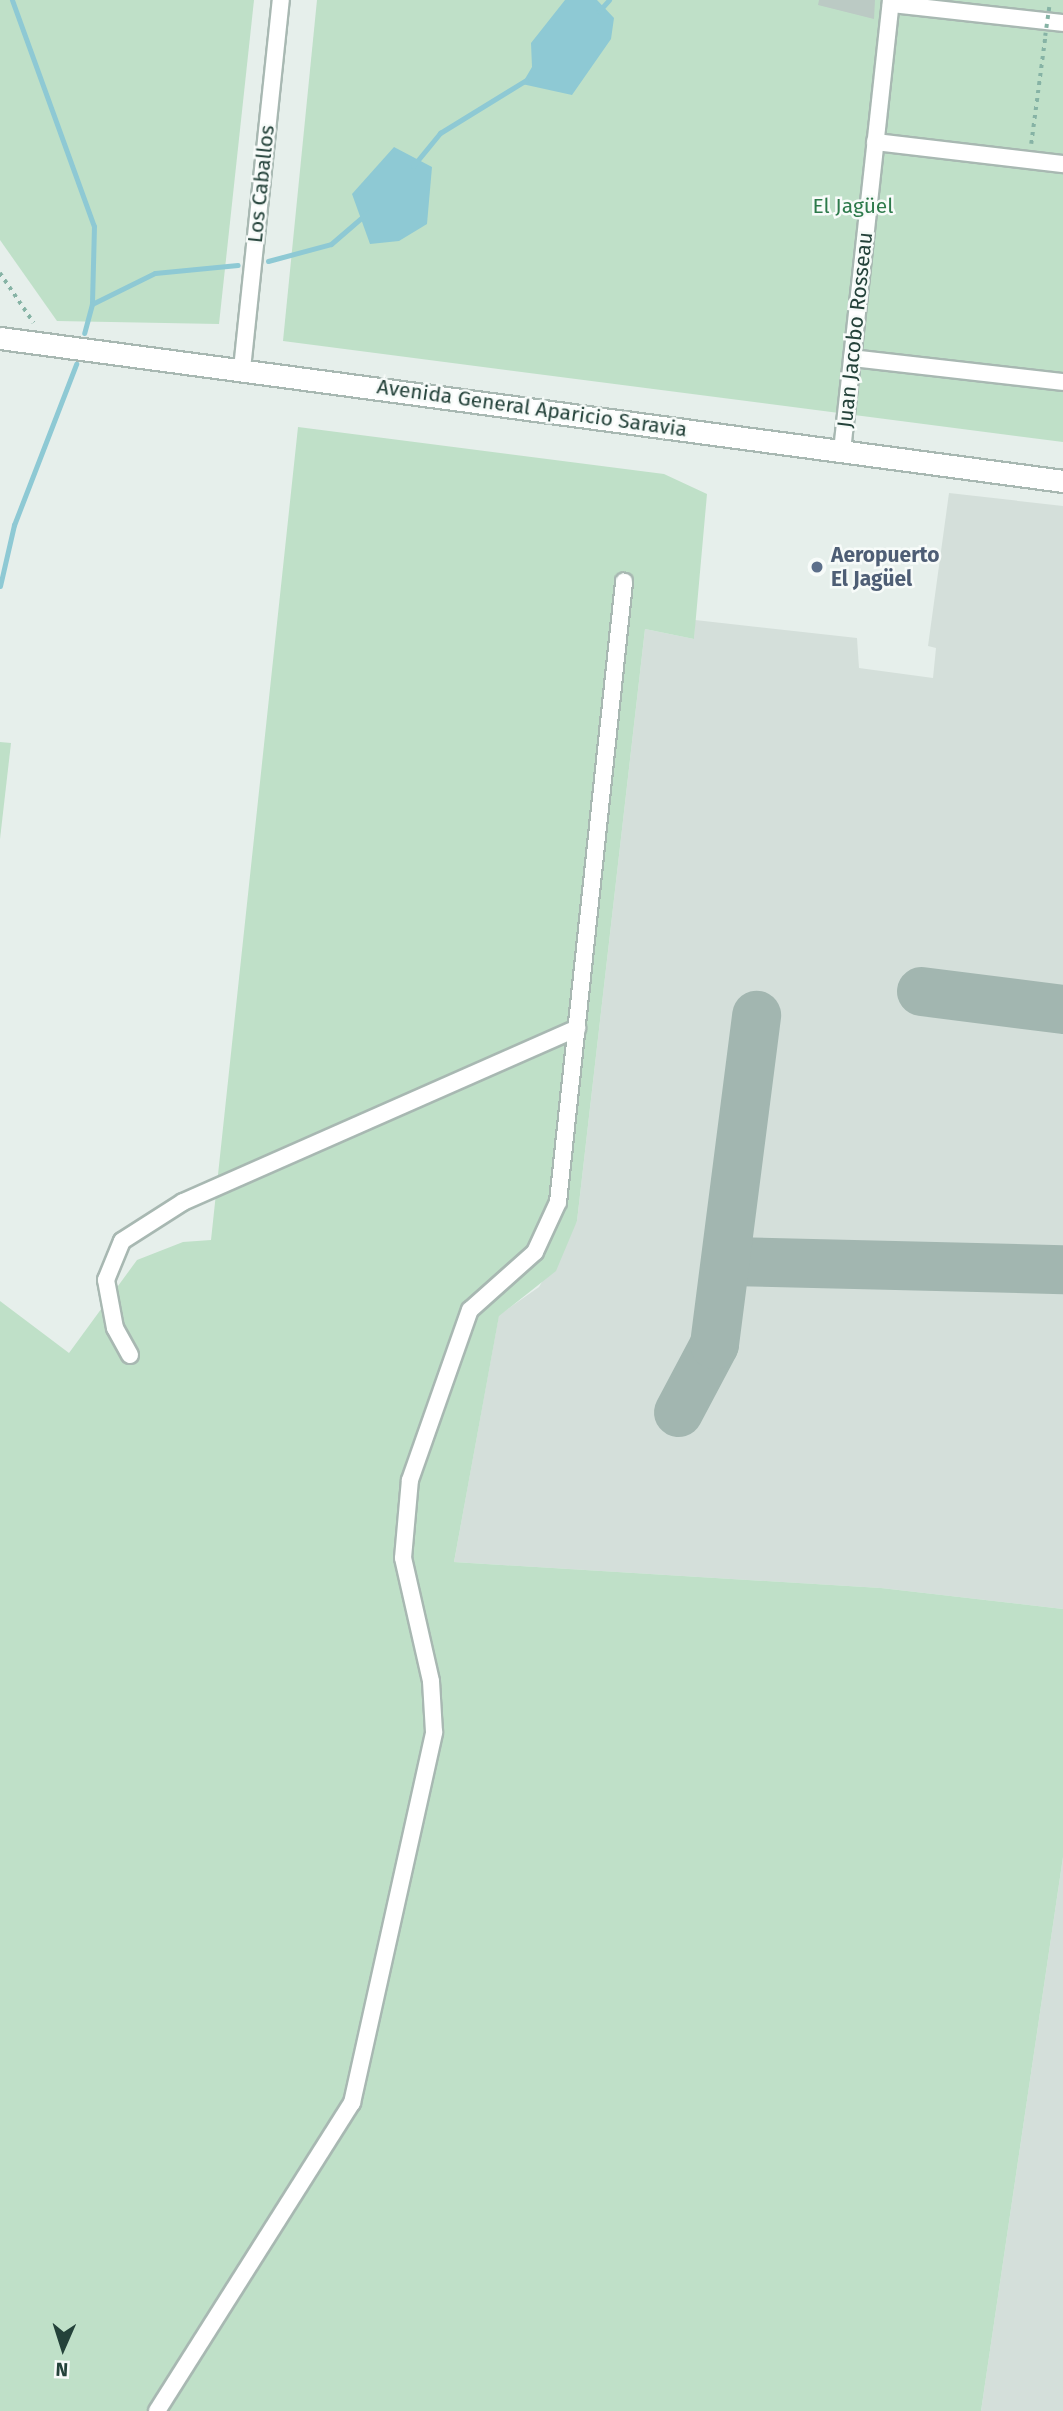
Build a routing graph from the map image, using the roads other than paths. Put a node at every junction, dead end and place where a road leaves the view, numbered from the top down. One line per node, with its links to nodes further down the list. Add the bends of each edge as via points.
1 (281, 0): 8 (street, Los Caballos)
2 (891, 2): 3 (street); 4 (street, Juan Jacobo Rosseau)
3 (1063, 23)
4 (875, 142): 5 (street); 7 (street, Juan Jacobo Rosseau)
5 (1063, 164)
6 (0, 338): 8 (main road, Avenida General Aparicio Saravia)
7 (852, 358): 9 (street); 10 (street, Juan Jacobo Rosseau)
8 (242, 369): 10 (main road, Avenida General Aparicio Saravia)
9 (1063, 382)
10 (842, 451): 11 (main road, Avenida General Aparicio Saravia)
11 (1063, 481)
12 (624, 582): 13 (street)
13 (577, 1028): 14 (street, via 183,1202 122,1241 106,1280 115,1328); 15 (street, via 558,1202 535,1252 470,1310 410,1480 403,1558 431,1681 434,1732 352,2103)
14 (130, 1355)
15 (157, 2411)

